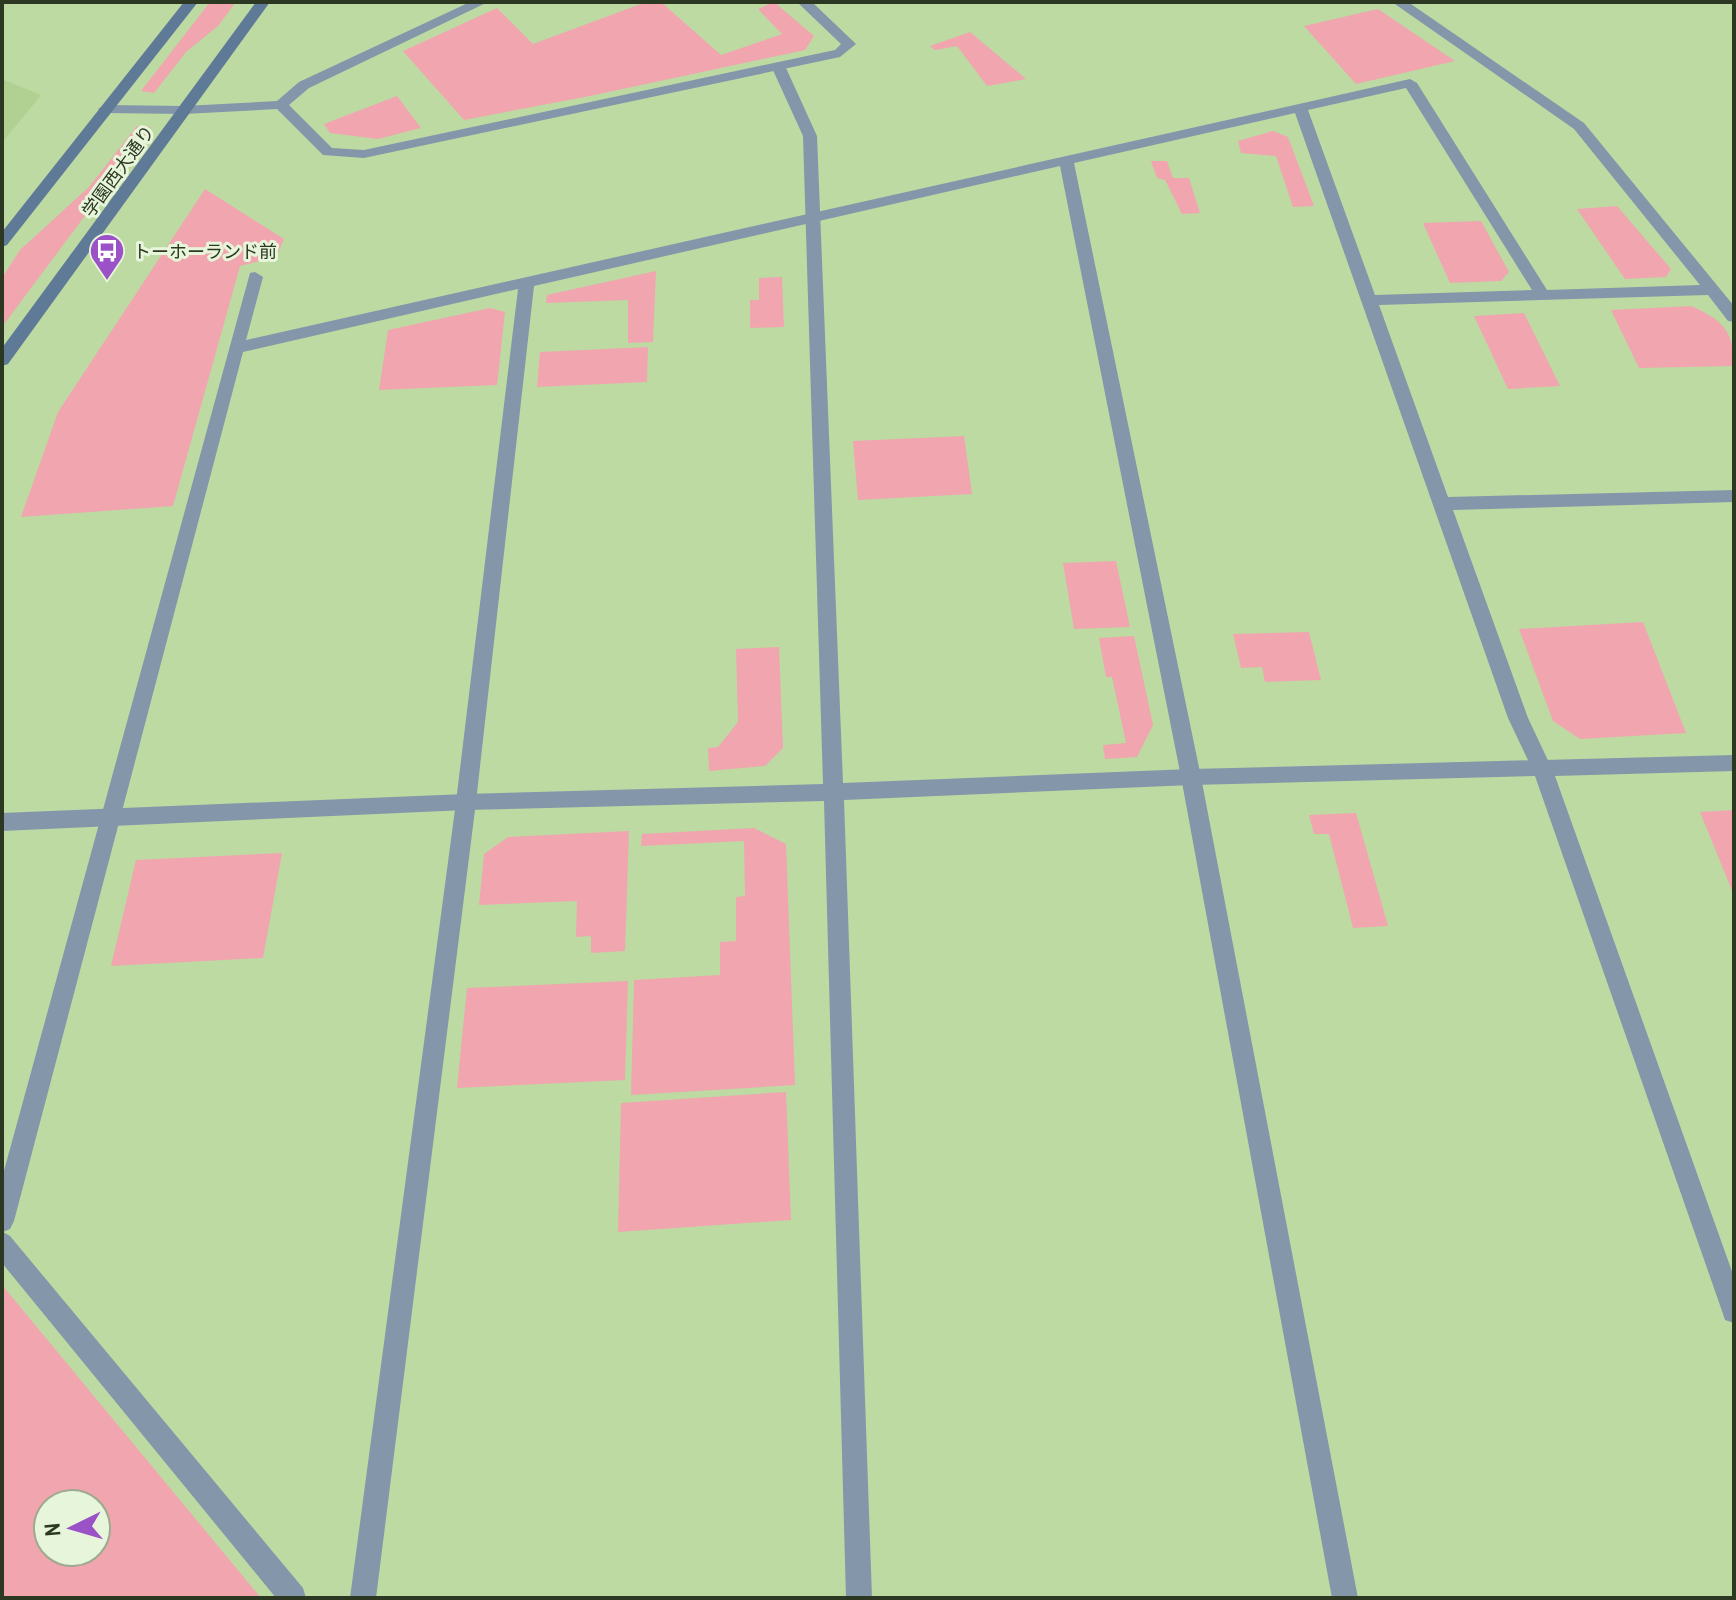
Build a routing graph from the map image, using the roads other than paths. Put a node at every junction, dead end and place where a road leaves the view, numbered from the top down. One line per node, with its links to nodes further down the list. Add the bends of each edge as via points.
1 (191, 2): 8 (main road)
2 (263, 2): 10 (main road, 学園西大通り)
3 (481, 2): 7 (street, via 304,85)
4 (804, 2): 6 (street, via 849,44 840,53)
5 (1399, 2): 16 (street, via 1579,126)
6 (779, 68): 7 (street, via 364,154 328,152); 12 (street, via 810,136)
7 (281, 105): 10 (street)
8 (105, 109): 10 (street); 13 (main road)
9 (1301, 109): 11 (street); 17 (street, via 1410,83); 18 (street)
10 (184, 110): 21 (main road, 学園西大通り)
11 (1067, 163): 12 (street); 26 (street)
12 (815, 219): 15 (street); 27 (street)
13 (2, 242)
14 (255, 277): 20 (street)
15 (527, 283): 20 (street); 28 (street)
16 (1713, 290): 17 (street); 19 (street)
17 (1543, 295): 18 (street)
18 (1371, 300): 23 (street)
19 (1734, 317)
20 (236, 348): 29 (street)
21 (2, 360)
22 (1734, 496): 23 (street)
23 (1441, 504): 25 (street, via 1518,718)
24 (1734, 763): 25 (street)
25 (1543, 771): 26 (street); 33 (street)
26 (1191, 777): 27 (street); 37 (street)
27 (832, 792): 28 (street); 36 (street)
28 (466, 802): 29 (street); 35 (street)
29 (108, 818): 30 (street); 31 (street)
30 (2, 822)
31 (2, 1221)
32 (2, 1244): 34 (street)
33 (1734, 1311)
34 (293, 1598)
35 (363, 1598)
36 (859, 1598)
37 (1345, 1598)

